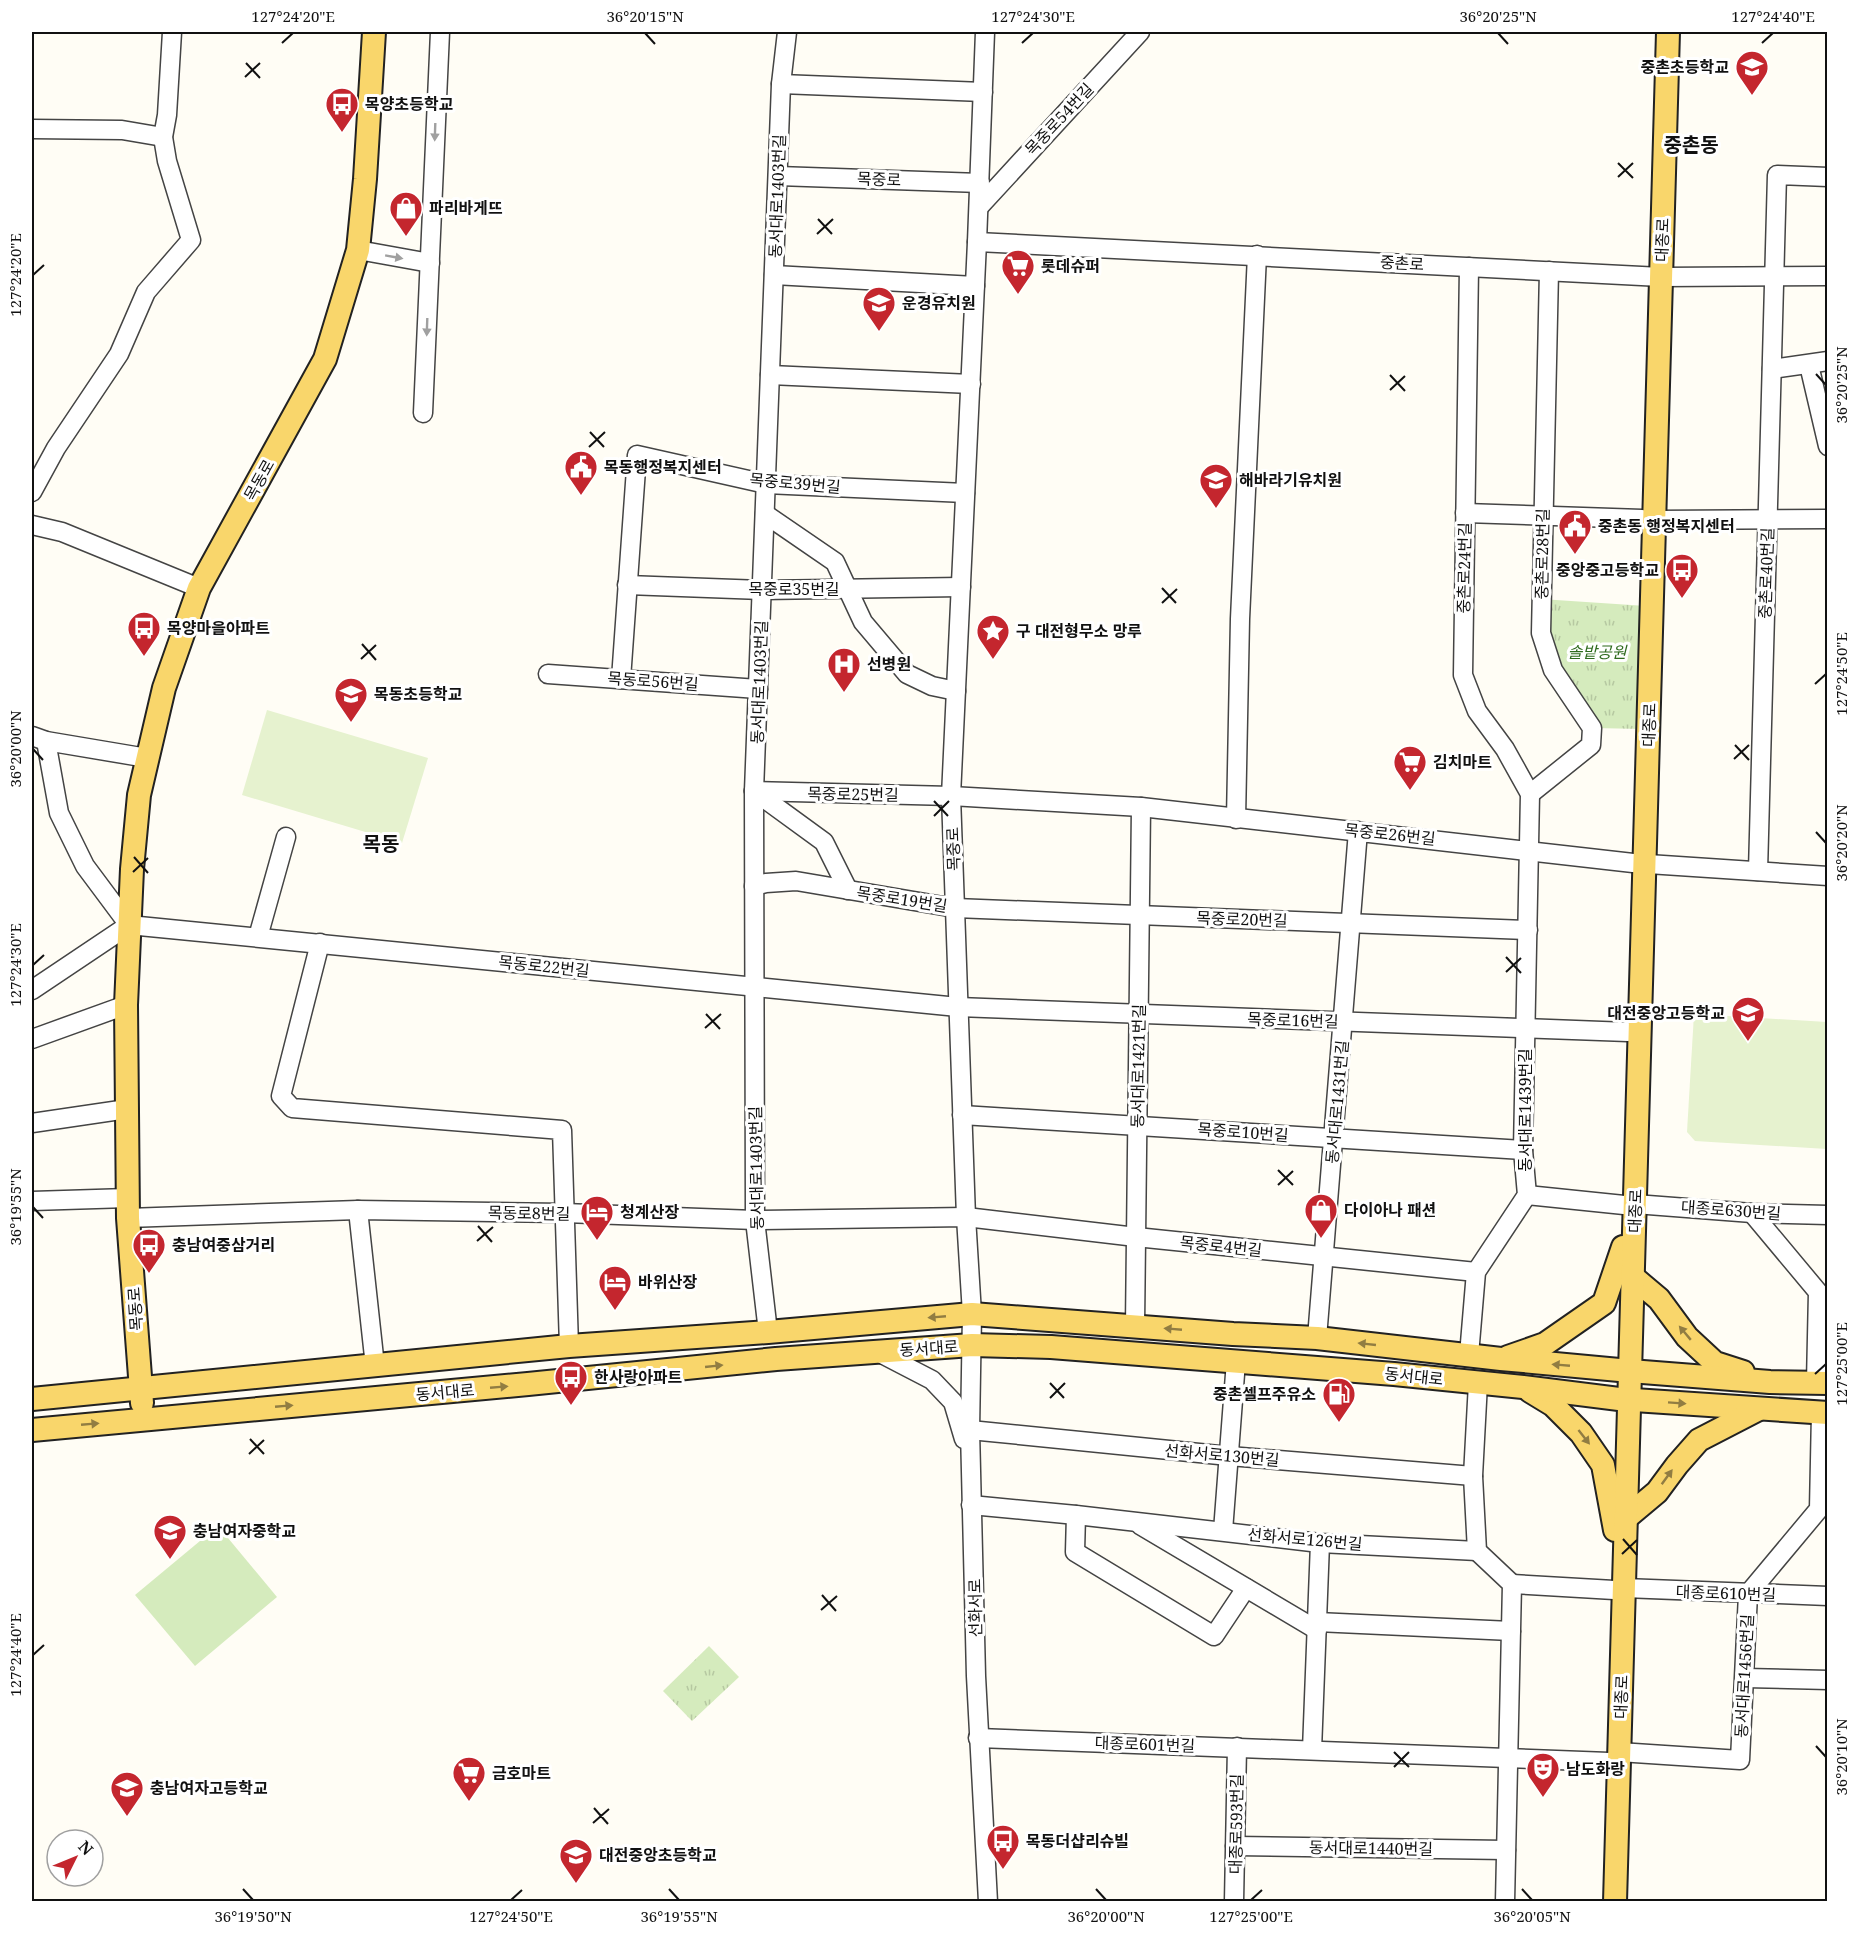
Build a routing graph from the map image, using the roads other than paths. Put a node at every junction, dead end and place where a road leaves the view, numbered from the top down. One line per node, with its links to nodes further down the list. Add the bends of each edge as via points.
1 (172, 32): 12 (street)
2 (374, 32): 18 (main road, 목동로)
3 (440, 32): 20 (street, one-way to 20)
4 (787, 32): 9 (street, 동서대로1403번길)
5 (985, 32): 10 (street, 목중로)
6 (1140, 32): 16 (street, 목중로54번길)
7 (1654, 32): 24 (main road, 대종로)
8 (1668, 32): 24 (main road, 대종로)
9 (781, 84): 10 (street); 13 (street, 동서대로1403번길)
10 (983, 92): 15 (street, 목중로)
11 (32, 129): 12 (street, via 122,130)
12 (163, 137): 36 (street, via 166,161 191,240 146,292 119,354 56,448)
13 (778, 176): 15 (street, 목중로); 23 (street, 동서대로1403번길)
14 (1827, 177): 25 (street, 중촌로40번길, via 1777,175)
15 (980, 183): 16 (street, 목중로)
16 (979, 207): 17 (street, 목중로)
17 (977, 242): 19 (street, 중촌로); 27 (street, 목중로)
18 (358, 250): 20 (street, one-way to 20); 47 (main road, 목동로, via 325,359)
19 (1257, 255): 21 (street, 중촌로); 60 (street, via 1240,619)
20 (430, 263): 33 (street, one-way to 33)
21 (1469, 267): 22 (street, 중촌로); 38 (street, 중촌로24번길)
22 (1549, 271): 24 (street, 중촌로); 40 (street, 중촌로28번길)
23 (774, 275): 27 (street); 31 (street, 동서대로1403번길)
24 (1655, 276): 25 (street, 중촌로); 42 (main road, 대종로)
25 (1775, 276): 26 (street, 중촌로); 30 (street, 중촌로40번길)
26 (1827, 276)
27 (975, 286): 32 (street, 목중로)
28 (1827, 361): 29 (street)
29 (1809, 365): 30 (street); 34 (street)
30 (1772, 369): 43 (street, 중촌로40번길)
31 (770, 375): 32 (street); 35 (street, 동서대로1403번길)
32 (971, 384): 37 (street, 목중로)
33 (423, 413)
34 (1827, 446)
35 (766, 483): 37 (street, 목중로39번길); 39 (street, 동서대로1403번길); 45 (street, 목중로39번길, via 637,455)
36 (32, 492)
37 (966, 493): 46 (street, 목중로)
38 (1465, 513): 40 (street); 57 (street, 중촌로24번길, via 1463,675 1477,711 1505,749)
39 (765, 514): 48 (street, via 835,562); 49 (street, 동서대로1403번길)
40 (1543, 516): 42 (street); 57 (street, 중촌로28번길, via 1540,633 1552,670 1592,728 1591,745)
41 (1827, 519): 43 (street)
42 (1648, 520): 43 (street); 64 (main road, 대종로)
43 (1768, 520): 65 (street, 중촌로40번길)
44 (32, 525): 47 (street, via 62,532)
45 (627, 585): 49 (street, 목중로35번길); 51 (street, 목중로39번길)
46 (961, 587): 48 (street, 목중로35번길); 53 (street, 목중로)
47 (199, 588): 55 (main road, 목동로, via 164,688)
48 (849, 589): 49 (street, 목중로35번길); 53 (street, via 863,622 907,674 932,686)
49 (762, 590): 52 (street, 동서대로1403번길)
50 (548, 674): 51 (street, 목동로56번길)
51 (621, 679): 52 (street, 목동로56번길)
52 (758, 689): 56 (street, 동서대로1403번길)
53 (956, 691): 58 (street, 목중로)
54 (39, 739): 55 (street); 72 (street, via 59,813 85,866)
55 (147, 758): 72 (main road, 목동로, via 138,795)
56 (754, 791): 58 (street, 목중로25번길); 67 (street, 동서대로1403번길); 68 (street, 목중로19번길, via 824,842)
57 (1530, 794): 63 (street, 중촌로24번길)
58 (951, 796): 59 (street, 목중로26번길); 69 (street, 목중로)
59 (1141, 807): 60 (street, 목중로26번길); 70 (street, 동서대로1421번길)
60 (1236, 819): 61 (street, 목중로26번길)
61 (1358, 831): 63 (street, 목중로26번길); 71 (street, 동서대로1431번길)
62 (285, 837): 74 (street)
63 (1530, 850): 64 (street, 목중로26번길); 73 (street, 동서대로1439번길)
64 (1639, 863): 65 (street, 목중로26번길); 83 (main road, 대종로); 93 (main road, 대종로)
65 (1758, 871): 66 (street, 목중로26번길)
66 (1827, 876)
67 (754, 886): 68 (street, 목중로19번길, via 796,881); 76 (street, 동서대로1403번길)
68 (848, 890): 69 (street, 목중로19번길)
69 (955, 908): 70 (street, 목중로20번길); 79 (street, 목중로)
70 (1140, 915): 71 (street, 목중로20번길); 80 (street, 동서대로1421번길)
71 (1351, 923): 73 (street, 목중로20번길); 81 (street, 동서대로1431번길)
72 (129, 925): 74 (street, 목동로22번길); 77 (street); 78 (main road, 목동로)
73 (1528, 930): 82 (street, 동서대로1439번길)
74 (258, 937): 75 (street, 목동로22번길)
75 (320, 943): 76 (street, 목동로22번길); 96 (street, via 281,1096 292,1108 562,1131)
76 (754, 988): 79 (street, 목동로22번길); 100 (street, 동서대로1403번길)
77 (32, 990)
78 (126, 1005): 84 (street); 85 (main road, 목동로)
79 (958, 1007): 80 (street, 목중로16번길); 86 (street, 목중로)
80 (1138, 1013): 81 (street, 목중로16번길); 88 (street, 동서대로1421번길)
81 (1343, 1022): 82 (street, 목중로16번길); 89 (street, 동서대로1431번길)
82 (1526, 1028): 83 (street, 목중로16번길); 90 (street, 동서대로1439번길)
83 (1628, 1032): 93 (main road, 대종로)
84 (32, 1039)
85 (127, 1109): 87 (street); 94 (main road, 목동로)
86 (962, 1115): 88 (street, 목중로10번길); 99 (street, 목중로)
87 (32, 1123)
88 (1137, 1125): 89 (street, 목중로10번길); 101 (street, 동서대로1421번길)
89 (1334, 1138): 90 (street, 목중로10번길); 103 (street, 동서대로1431번길)
90 (1523, 1150): 91 (street, 동서대로1439번길)
91 (1527, 1196): 93 (street, 대종로); 104 (street, 동서대로1439번길)
92 (32, 1201): 94 (street)
93 (1629, 1204): 97 (street, 대종로630번길); 102 (main road, 대종로); 105 (main road, 대종로)
94 (128, 1208): 95 (street, 목동로8번길); 123 (main road, 목동로)
95 (358, 1210): 96 (street, 목동로8번길); 117 (street)
96 (564, 1213): 100 (street, 목동로8번길); 112 (street)
97 (1752, 1213): 98 (street, 대종로630번길); 106 (street, 동서대로)
98 (1827, 1215)
99 (966, 1217): 100 (street, 목동로8번길); 101 (street, 목중로4번길); 107 (street, 목중로)
100 (755, 1220): 109 (street, 동서대로1403번길)
101 (1136, 1237): 103 (street, 목중로4번길); 108 (street, 동서대로1421번길)
102 (1623, 1247): 115 (main road, via 1604,1303 1545,1344); 118 (main road, 대종로)
103 (1324, 1256): 104 (street, 목중로4번길); 110 (street, 동서대로1431번길)
104 (1476, 1272): 114 (street, 동서대로1439번길)
105 (1633, 1277): 118 (main road, 대종로); 119 (main road, one-way to 105, via 1715,1363 1687,1337 1659,1299)
106 (1823, 1292): 121 (street, 동서대로)
107 (972, 1314): 108 (main road, 동서대로); 109 (main road, 동서대로, one-way to 109); 111 (street, 선화서로)
108 (1135, 1326): 110 (main road, 동서대로, one-way to 108)
109 (768, 1332): 112 (main road, 동서대로)
110 (1317, 1338): 114 (main road, 동서대로, one-way to 110)
111 (972, 1345): 113 (main road, 동서대로); 116 (main road, 동서대로); 130 (street, 선화서로)
112 (568, 1346): 117 (main road, 동서대로)
113 (878, 1352): 128 (main road, 동서대로, one-way to 113); 132 (street, via 932,1380 953,1402)
114 (1469, 1355): 115 (main road, 동서대로)
115 (1501, 1359): 118 (main road, 동서대로, one-way to 115)
116 (1236, 1361): 120 (main road, 동서대로); 131 (street)
117 (375, 1366): 123 (main road, 동서대로)
118 (1625, 1370): 119 (main road, 동서대로); 125 (main road, 대종로)
119 (1770, 1382): 121 (main road, 동서대로)
120 (1478, 1383): 122 (main road, 동서대로); 133 (street)
121 (1822, 1383)
122 (1523, 1387): 125 (main road, 동서대로); 138 (main road, one-way to 138, via 1553,1405 1581,1433 1603,1464)
123 (141, 1389): 124 (main road, 동서대로); 128 (main road, 목동로)
124 (32, 1399)
125 (1624, 1399): 126 (main road, 동서대로, one-way to 126); 138 (main road, 대종로)
126 (1760, 1408): 127 (main road, 동서대로); 138 (main road, one-way to 126, via 1657,1492 1699,1440)
127 (1824, 1413): 135 (street, 동서대로1456번길)
128 (143, 1420): 129 (main road, 동서대로, one-way to 128)
129 (32, 1430)
130 (970, 1430): 131 (street, 선화서로130번길); 132 (street, 선화서로)
131 (1229, 1456): 133 (street, 선화서로130번길); 139 (street)
132 (971, 1468): 134 (street, 선화서로)
133 (1473, 1476): 141 (street)
134 (971, 1505): 136 (street, 선화서로126번길); 151 (street, 선화서로)
135 (1823, 1509): 145 (street, 동서대로1456번길)
136 (1076, 1515): 137 (street, 선화서로126번길); 143 (street, via 1075,1552 1214,1636)
137 (1133, 1521): 139 (street, 선화서로126번길); 143 (street, 선화서로126번길)
138 (1621, 1524): 144 (main road, 대종로)
139 (1223, 1532): 140 (street, 선화서로126번길)
140 (1320, 1542): 141 (street, 선화서로126번길); 147 (street)
141 (1477, 1551): 142 (street)
142 (1512, 1584): 144 (street, 대종로610번길); 148 (street)
143 (1246, 1588): 147 (street, 선화서로126번길)
144 (1619, 1589): 145 (street, 대종로610번길); 154 (main road, 대종로)
145 (1748, 1594): 146 (street, 대종로610번길); 149 (street, 동서대로1456번길)
146 (1827, 1596)
147 (1317, 1626): 148 (street); 153 (street)
148 (1511, 1631): 155 (street)
149 (1745, 1678): 150 (street); 156 (street, 동서대로1456번길)
150 (1827, 1680)
151 (978, 1738): 152 (street, 대종로601번길); 159 (street, 선화서로)
152 (1237, 1748): 153 (street, 대종로601번길); 157 (street, 대종로593번길)
153 (1312, 1750): 155 (street, 대종로601번길)
154 (1614, 1757): 155 (street, 대종로601번길); 156 (street, 대종로601번길); 162 (main road, 대종로); 163 (main road, 대종로)
155 (1508, 1758): 158 (street)
156 (1740, 1760)
157 (1235, 1846): 158 (street, 동서대로1440번길); 160 (street, 대종로593번길)
158 (1506, 1850): 161 (street)
159 (988, 1902)
160 (1234, 1902)
161 (1505, 1902)
162 (1606, 1902)
163 (1615, 1902)

